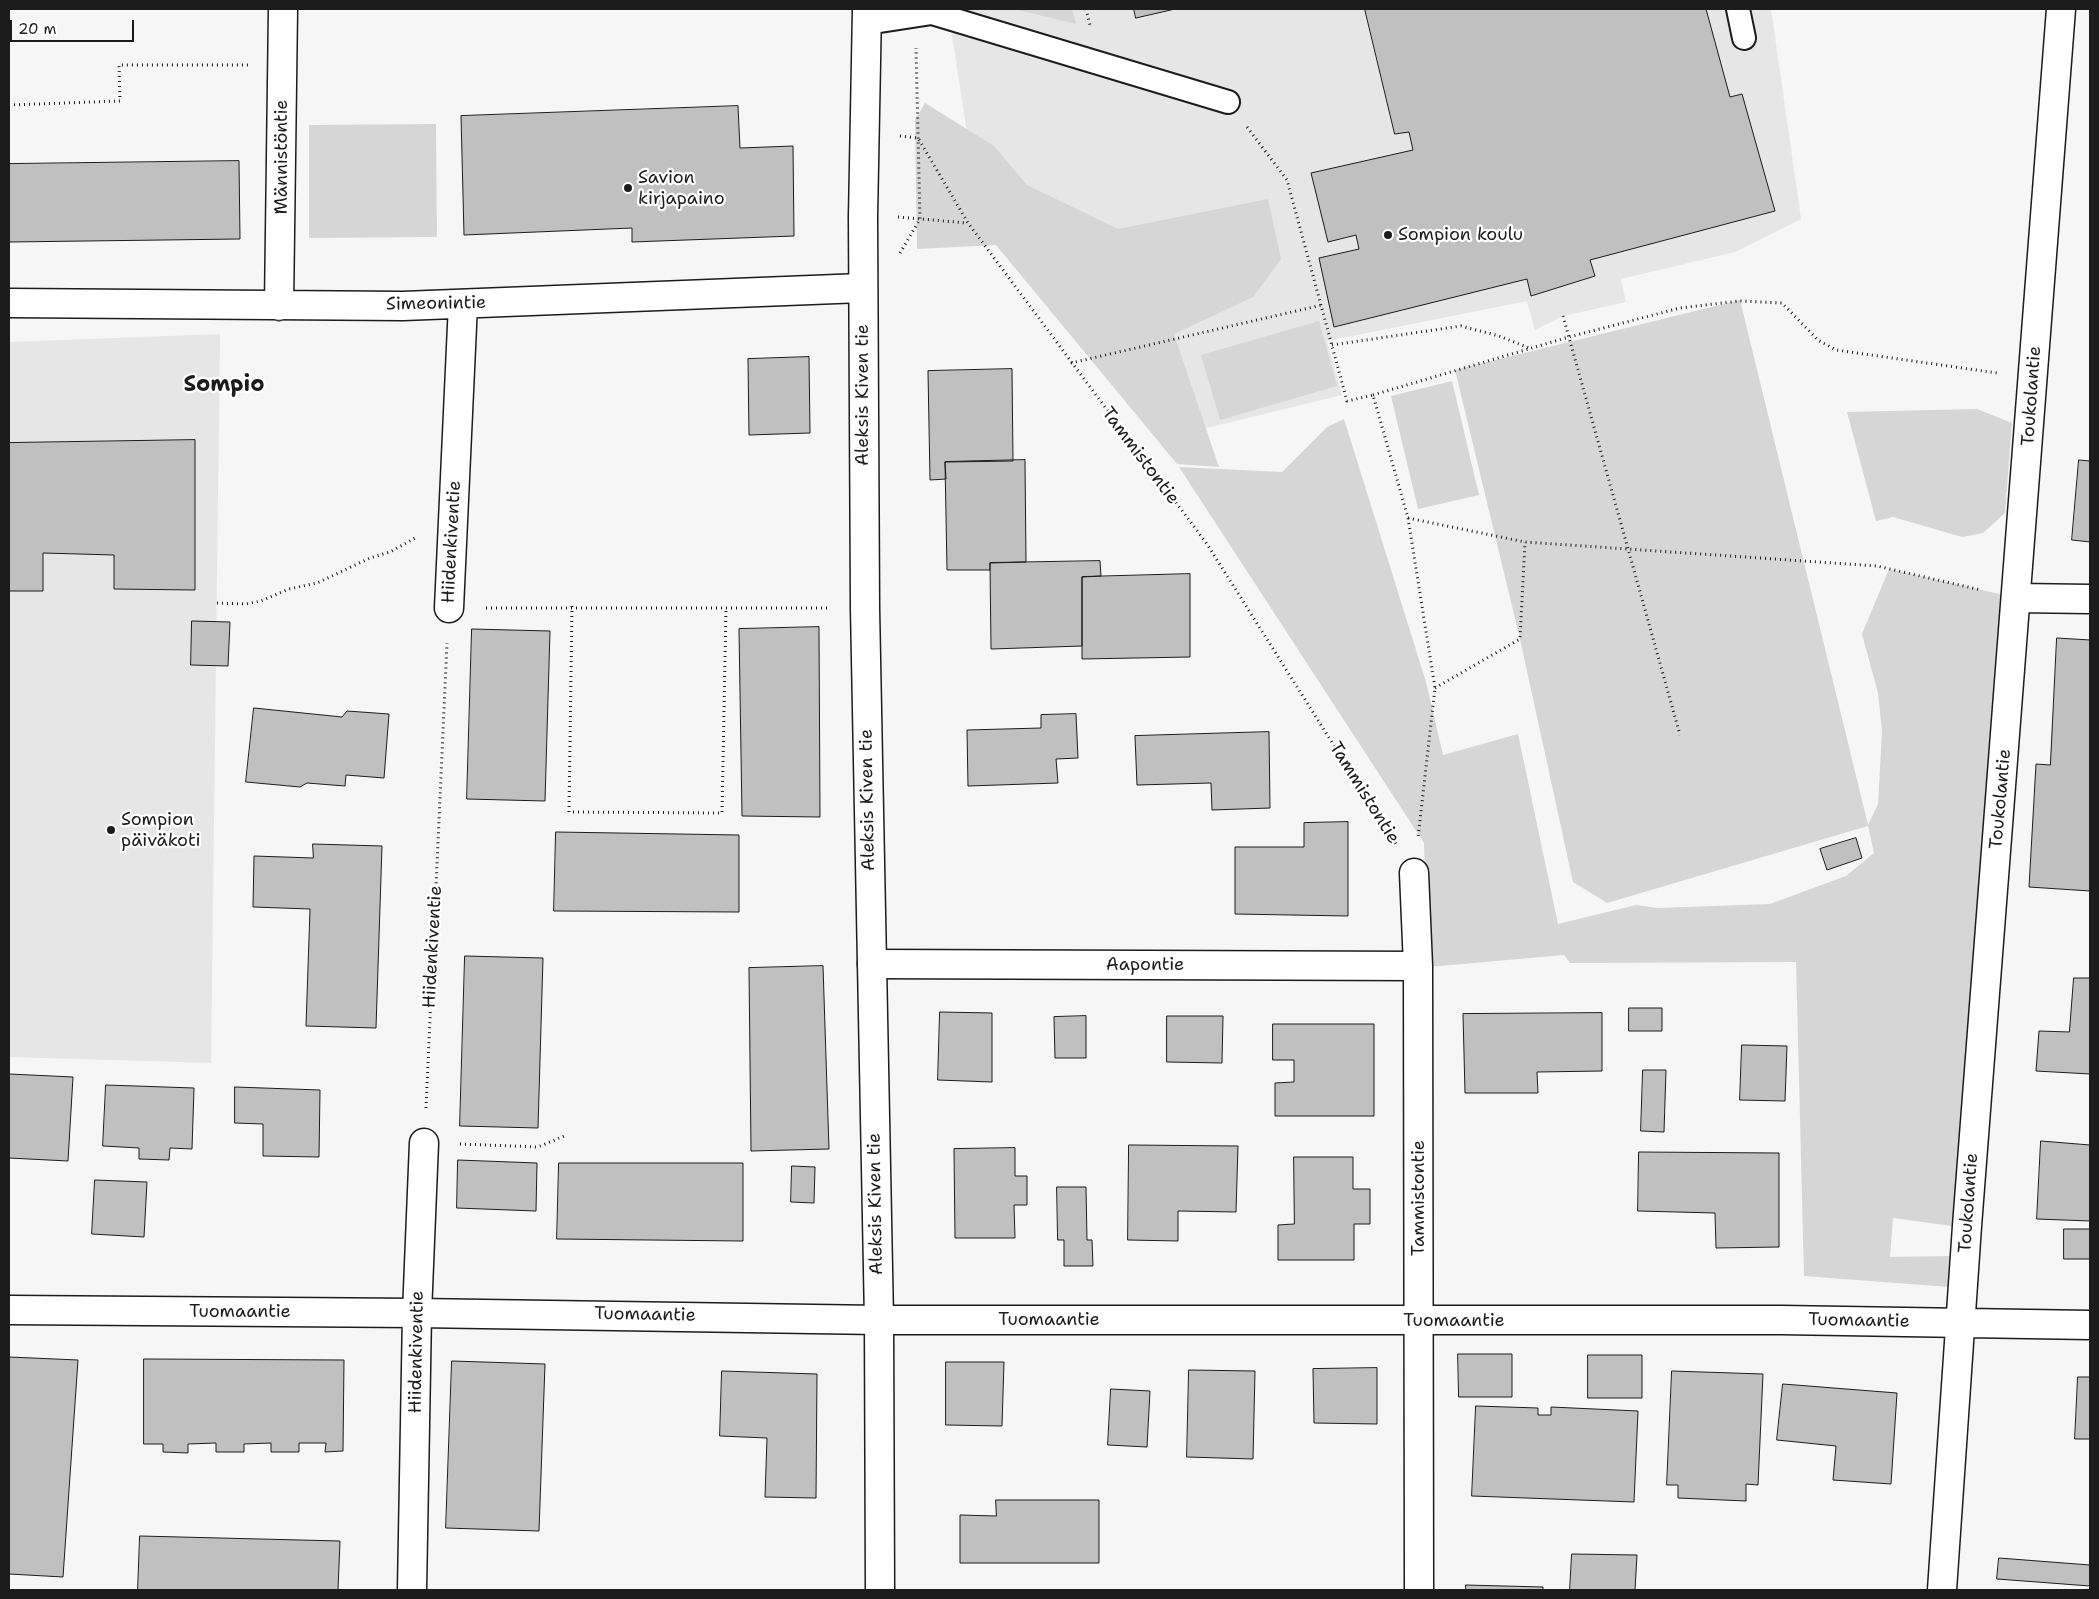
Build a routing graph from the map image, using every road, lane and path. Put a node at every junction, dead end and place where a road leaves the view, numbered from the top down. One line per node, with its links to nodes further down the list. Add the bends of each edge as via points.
1 (283, 9): 7 (street, Männistöntie)
2 (1738, 9): 6 (lane)
3 (2062, 9): 26 (street, Toukolantie)
4 (867, 16): 5 (lane); 16 (street, Aleksis Kiven tie)
5 (913, 17): 8 (lane, via 932,13); 11 (path, via 916,28)
6 (1744, 38)
7 (282, 66): 9 (path, via 119,65 120,101); 20 (street, Männistöntie)
8 (1228, 102): 19 (path, via 1288,180)
9 (9, 105)
10 (900, 136): 11 (path)
11 (918, 138): 13 (path); 14 (path, Tammistontie)
12 (900, 217): 13 (path)
13 (920, 219): 14 (path); 15 (path)
14 (968, 223): 25 (path, Tammistontie)
15 (900, 254)
16 (862, 288): 18 (street, Simeonintie); 37 (street, Aleksis Kiven tie)
17 (9, 302): 20 (street, Simeonintie)
18 (463, 304): 20 (street, Simeonintie); 29 (street, Hiidenkiventie)
19 (1322, 305): 23 (path); 25 (path)
20 (279, 306)
21 (1563, 316): 22 (path)
22 (1568, 337): 24 (path); 26 (path, via 1680,308 1739,301 1778,301 1818,340 1836,350 1972,371); 31 (path)
23 (1332, 345): 24 (path, via 1461,326); 27 (path, via 1347,401)
24 (1530, 348): 27 (path)
25 (1071, 363): 41 (path, Tammistontie, via 1207,544)
26 (2033, 376): 32 (street, Toukolantie)
27 (1373, 395): 28 (path)
28 (1408, 518): 30 (path); 39 (path)
29 (453, 519): 34 (path, via 390,552 317,583 289,589 262,601); 36 (street, Hiidenkiventie)
30 (1525, 542): 31 (path); 39 (path, via 1520,639)
31 (1628, 549): 32 (path, via 1877,566); 40 (path)
32 (2017, 598): 33 (street); 50 (street, Toukolantie)
33 (2090, 599)
34 (217, 603)
35 (572, 606): 36 (path); 38 (path); 38 (path, via 569,812 722,813)
36 (448, 608): 45 (path, Hiidenkiventie)
37 (865, 608): 38 (path); 42 (street, Aleksis Kiven tie)
38 (726, 609)
39 (1435, 688): 41 (path)
40 (1680, 735)
41 (1414, 873): 43 (street, Tammistontie)
42 (872, 964): 43 (street, Aapontie); 48 (street, Aleksis Kiven tie)
43 (1418, 966): 49 (street, Tammistontie)
44 (564, 1136): 45 (path, via 538,1147)
45 (424, 1143): 47 (street, Hiidenkiventie)
46 (9, 1310): 47 (street, Tuomaantie)
47 (417, 1312): 48 (street, Tuomaantie); 52 (street, Hiidenkiventie)
48 (879, 1320): 49 (street, Tuomaantie); 53 (street, Aleksis Kiven tie)
49 (1418, 1321): 50 (street, Tuomaantie); 54 (street, Tammistontie)
50 (1960, 1322): 51 (street, Tuomaantie); 55 (street, Toukolantie)
51 (2090, 1325)
52 (412, 1590)
53 (880, 1590)
54 (1419, 1590)
55 (1942, 1590)

